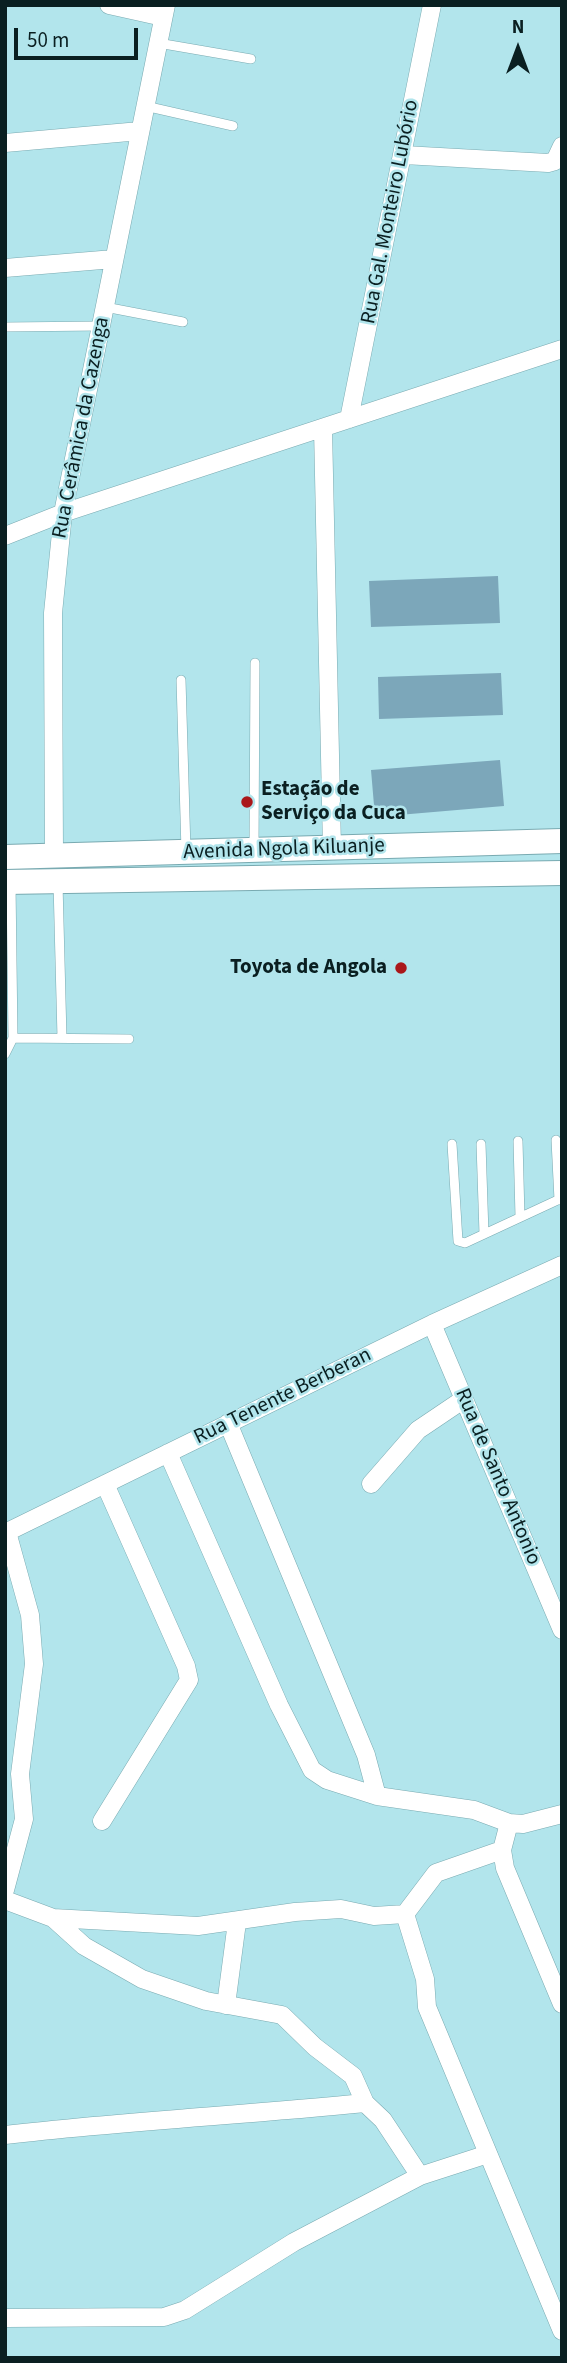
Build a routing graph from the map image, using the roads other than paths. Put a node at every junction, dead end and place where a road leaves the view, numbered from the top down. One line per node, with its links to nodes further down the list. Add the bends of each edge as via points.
1 (109, 5): 3 (street)
2 (432, 5): 11 (street, Rua Gal. Monteiro Lubório)
3 (164, 11): 4 (street, Rua Cerâmica da Cazenga)
4 (158, 43): 5 (lane); 6 (street, Rua Cerâmica da Cazenga)
5 (251, 60)
6 (145, 106): 7 (lane); 8 (street, Rua Cerâmica da Cazenga)
7 (233, 126)
8 (140, 131): 9 (street); 12 (street, Rua Cerâmica da Cazenga)
9 (5, 143)
10 (562, 146): 11 (street, via 555,161 548,163)
11 (404, 155): 19 (street, Rua Gal. Monteiro Lubório)
12 (114, 259): 13 (street); 14 (street, Rua Cerâmica da Cazenga)
13 (5, 268)
14 (105, 307): 15 (lane); 16 (street, Rua Cerâmica da Cazenga)
15 (183, 323)
16 (101, 326): 17 (lane); 21 (street, Rua Cerâmica da Cazenga)
17 (5, 327)
18 (562, 349): 19 (street)
19 (349, 419): 20 (street)
20 (323, 428): 21 (street); 26 (street)
21 (63, 513): 22 (street); 29 (street, Rua Cerâmica da Cazenga, via 53,613)
22 (5, 536)
23 (255, 663): 27 (lane)
24 (181, 680): 28 (lane)
25 (562, 841): 26 (main road, Avenida Ngola Kiluanje)
26 (332, 849): 27 (main road, Avenida Ngola Kiluanje)
27 (254, 851): 28 (main road, Avenida Ngola Kiluanje)
28 (186, 852): 29 (main road, Avenida Ngola Kiluanje)
29 (54, 856): 30 (main road, Avenida Ngola Kiluanje)
30 (5, 857)
31 (559, 874): 33 (main road, Avenida Ngola Kiluanje)
32 (8, 882): 33 (main road, Avenida Ngola Kiluanje); 34 (lane)
33 (58, 883): 35 (lane)
34 (13, 1038): 35 (lane); 37 (lane)
35 (62, 1038): 36 (lane)
36 (129, 1039)
37 (5, 1054)
38 (556, 1140): 42 (lane)
39 (518, 1141): 43 (lane)
40 (452, 1144): 44 (lane, via 456,1237 465,1243)
41 (481, 1144): 44 (lane)
42 (560, 1199): 43 (lane)
43 (520, 1217): 44 (lane)
44 (484, 1234)
45 (562, 1265): 46 (street, Rua Tenente Berberan)
46 (432, 1324): 47 (street, Rua de Santo Antonio); 48 (street, Rua Tenente Berberan)
47 (464, 1399): 50 (street, via 418,1430); 53 (street, Rua de Santo Antonio)
48 (228, 1423): 49 (street, Rua Tenente Berberan); 54 (street, via 366,1755)
49 (168, 1453): 51 (street, Rua Tenente Berberan); 54 (street, via 302,1756 327,1780)
50 (371, 1484)
51 (105, 1485): 52 (street, Rua Tenente Berberan); 56 (street, via 189,1680)
52 (6, 1532): 59 (street, via 30,1615 34,1664 20,1774 24,1819)
53 (562, 1630)
54 (377, 1796): 57 (street, via 474,1810)
55 (562, 1814): 57 (street)
56 (102, 1821)
57 (509, 1823): 58 (street)
58 (502, 1850): 61 (street, via 436,1873); 64 (street, via 505,1868)
59 (5, 1890)
60 (5, 1900): 62 (street)
61 (405, 1914): 63 (street, via 374,1916 341,1909); 68 (street, via 425,1979 427,2007)
62 (53, 1917): 63 (street, via 180,1926); 65 (street, via 84,1946 123,1969 177,1993)
63 (237, 1922): 65 (street)
64 (562, 2004)
65 (226, 2005): 66 (street, via 282,2015 353,2076)
66 (365, 2103): 67 (street); 69 (street, via 383,2120)
67 (5, 2135)
68 (488, 2154): 69 (street); 71 (street)
69 (421, 2176): 70 (street, via 294,2242 185,2310 164,2317)
70 (5, 2318)
71 (562, 2331)

